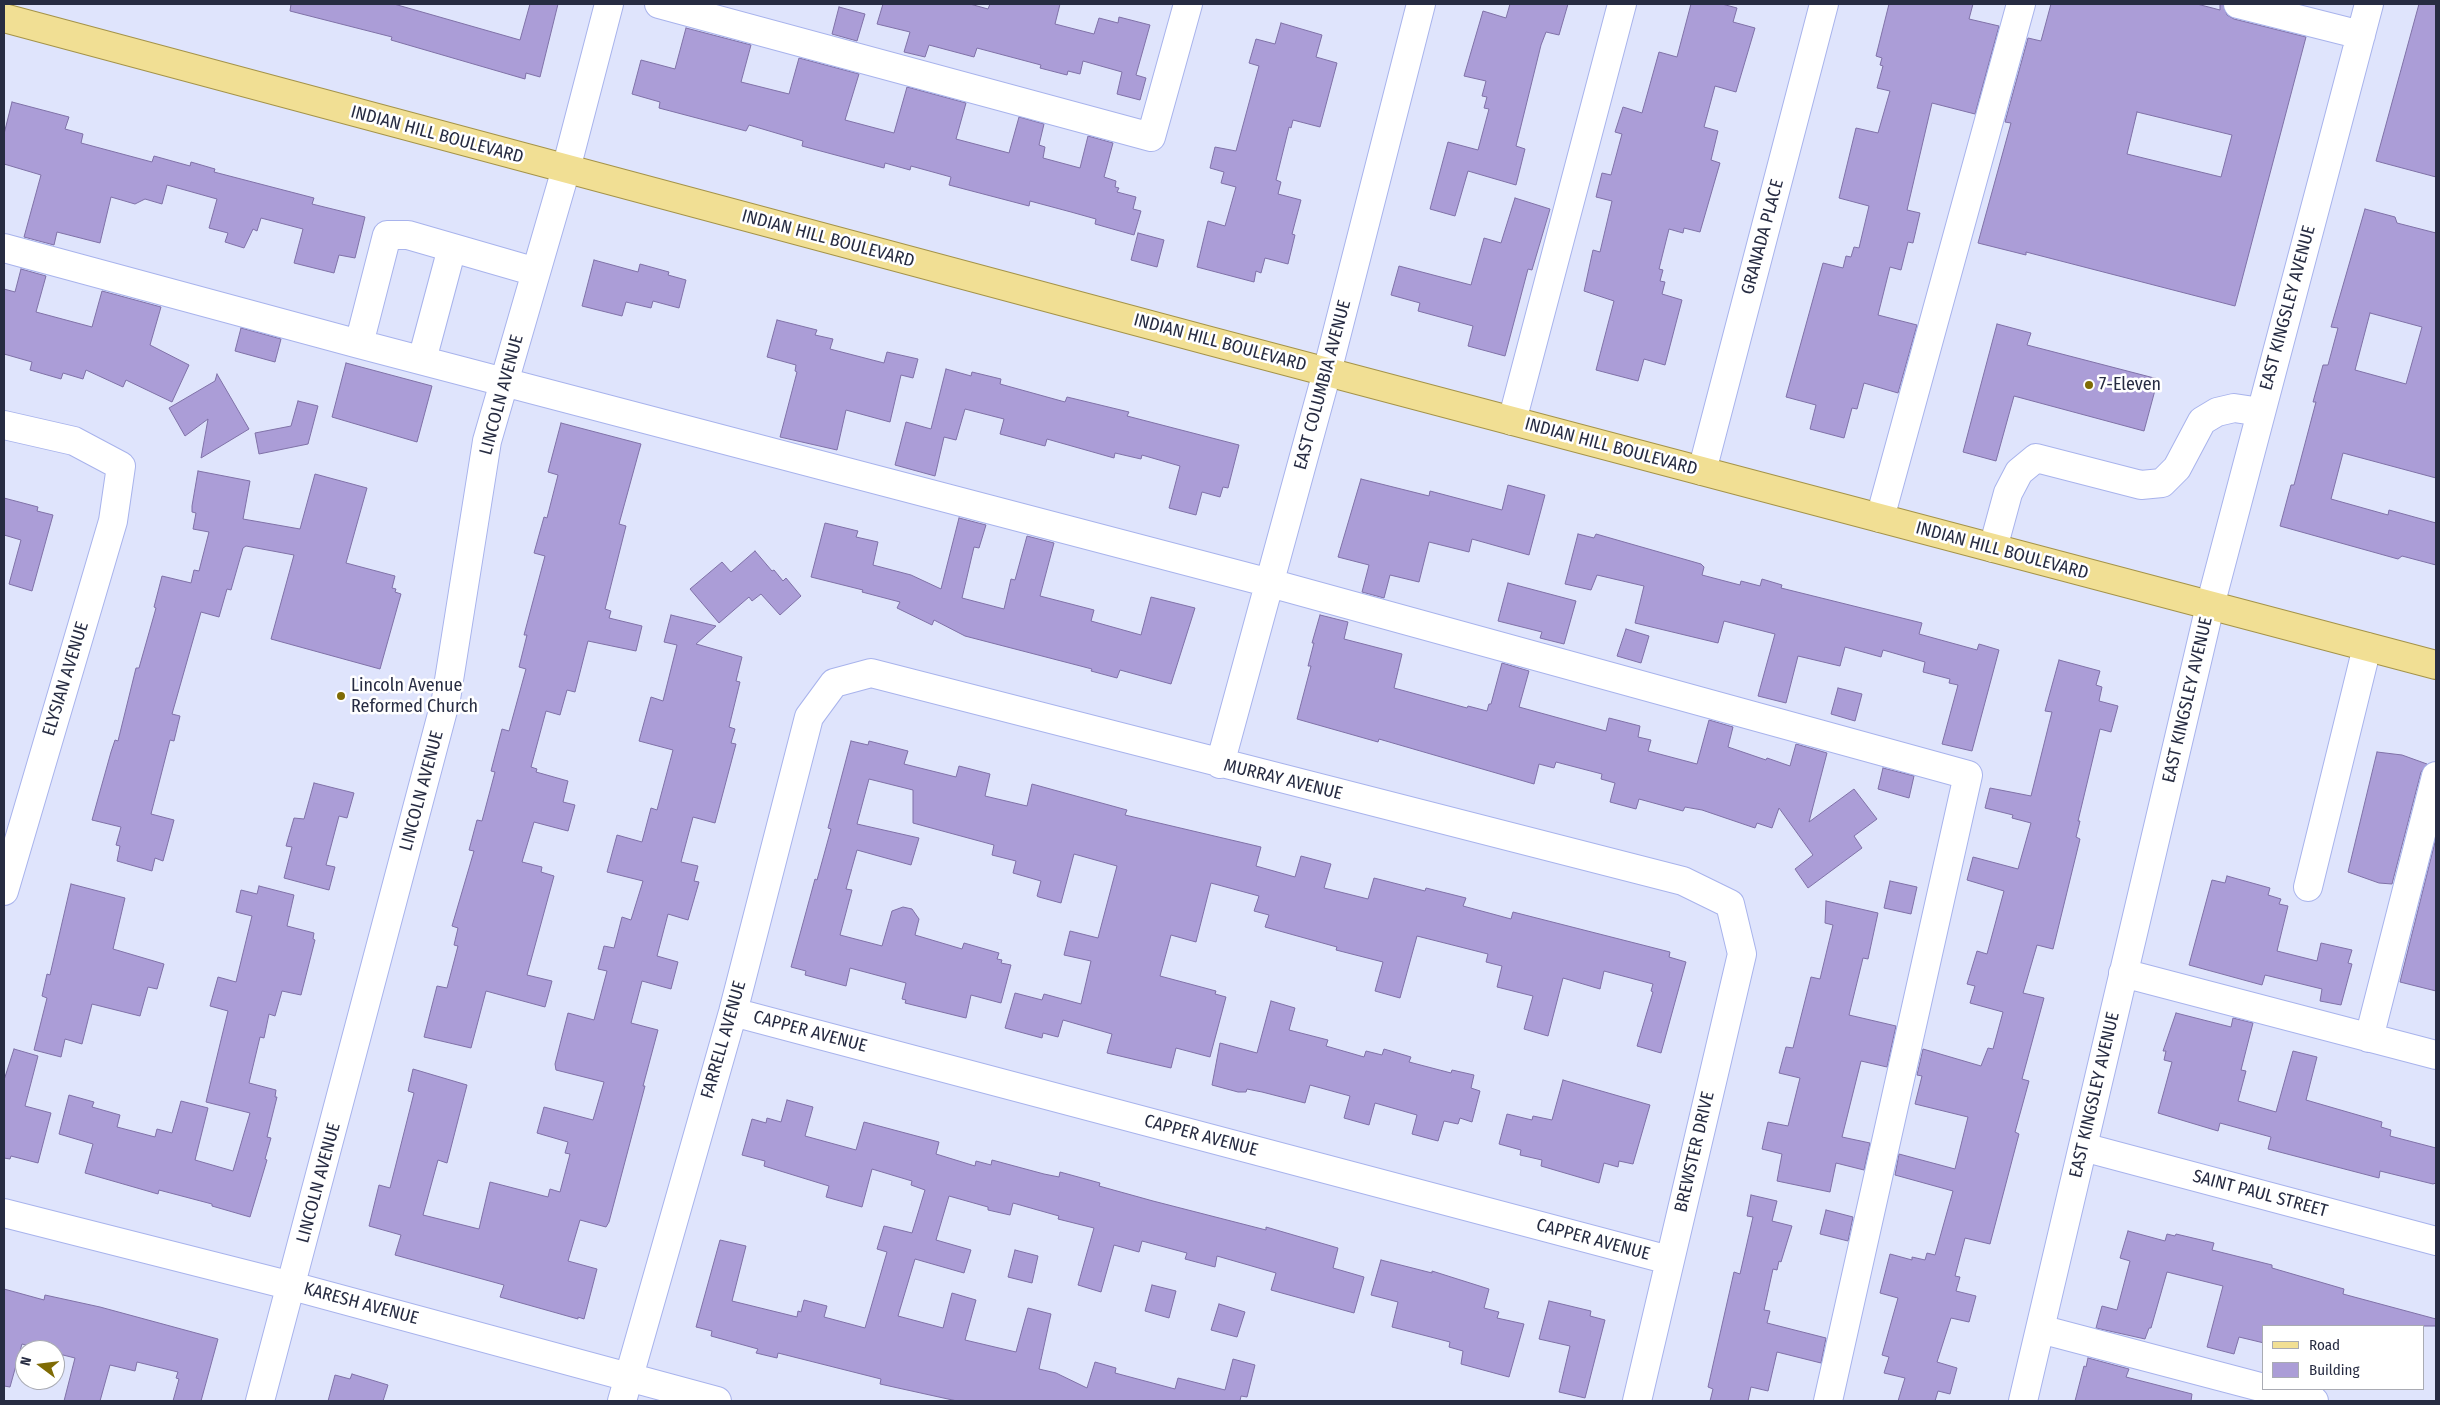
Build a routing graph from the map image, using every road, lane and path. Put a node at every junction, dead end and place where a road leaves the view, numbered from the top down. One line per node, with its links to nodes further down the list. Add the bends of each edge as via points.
1 (609, 4): 12 (street, LINCOLN AVENUE)
2 (659, 4): 3 (street, via 1150,136)
3 (1188, 4)
4 (1421, 4): 18 (street, EAST COLUMBIA AVENUE)
5 (1622, 4): 21 (street)
6 (1824, 4): 23 (street, GRANADA PLACE)
7 (2021, 4): 24 (street)
8 (2243, 4): 11 (street)
9 (2369, 4): 11 (street, EAST KINGSLEY AVENUE)
10 (4, 18): 12 (main road, INDIAN HILL BOULEVARD)
11 (2361, 35): 20 (street, EAST KINGSLEY AVENUE)
12 (566, 169): 15 (street, LINCOLN AVENUE); 18 (main road, INDIAN HILL BOULEVARD)
13 (4, 248): 16 (street)
14 (452, 248): 15 (street); 16 (street, via 408,235 387,235); 17 (street)
15 (536, 272): 19 (street, LINCOLN AVENUE)
16 (359, 344): 17 (street)
17 (422, 360): 19 (street)
18 (1327, 372): 21 (main road, INDIAN HILL BOULEVARD); 26 (street, EAST COLUMBIA AVENUE)
19 (504, 382): 26 (street); 44 (street, LINCOLN AVENUE, via 487,441 446,699)
20 (2261, 412): 25 (street, via 2234,408 2202,420 2177,468 2162,483 2141,485 2036,458 2019,472 2008,493); 27 (street, EAST KINGSLEY AVENUE)
21 (1512, 421): 23 (main road, INDIAN HILL BOULEVARD)
22 (4, 424): 34 (street, ELYSIAN AVENUE, via 74,441 121,466 113,521)
23 (1702, 471): 24 (main road, INDIAN HILL BOULEVARD)
24 (1880, 518): 25 (main road, INDIAN HILL BOULEVARD)
25 (1993, 548): 27 (main road, INDIAN HILL BOULEVARD)
26 (1270, 583): 31 (street, EAST COLUMBIA AVENUE); 52 (street, via 1968,775)
27 (2210, 606): 28 (main road, INDIAN HILL BOULEVARD); 36 (street, EAST KINGSLEY AVENUE)
28 (2367, 647): 29 (main road, INDIAN HILL BOULEVARD); 33 (street)
29 (2436, 665)
30 (834, 683): 31 (street, MURRAY AVENUE, via 870,673); 37 (street, FARRELL AVENUE, via 809,717)
31 (1220, 764): 35 (street, MURRAY AVENUE, via 1683,882)
32 (2436, 776): 38 (street)
33 (2308, 887)
34 (4, 890)
35 (1730, 904): 43 (street, BREWSTER DRIVE, via 1742,954)
36 (2123, 973): 38 (street); 40 (street, EAST KINGSLEY AVENUE)
37 (733, 1012): 43 (street, CAPPER AVENUE); 47 (street, FARRELL AVENUE)
38 (2369, 1038): 39 (street)
39 (2436, 1056)
40 (2083, 1147): 42 (street, SAINT PAUL STREET); 45 (street, EAST KINGSLEY AVENUE)
41 (4, 1214): 44 (street, KARESH AVENUE)
42 (2436, 1241)
43 (1669, 1260): 51 (street, BREWSTER DRIVE)
44 (292, 1286): 47 (street, KARESH AVENUE); 49 (street, LINCOLN AVENUE)
45 (2040, 1329): 46 (street); 53 (street, EAST KINGSLEY AVENUE)
46 (2262, 1387)
47 (625, 1389): 50 (street, KARESH AVENUE)
48 (2273, 1390): 54 (street)
49 (260, 1401)
50 (717, 1401)
51 (1637, 1401)
52 (1828, 1401)
53 (2023, 1401)
54 (2314, 1401)

